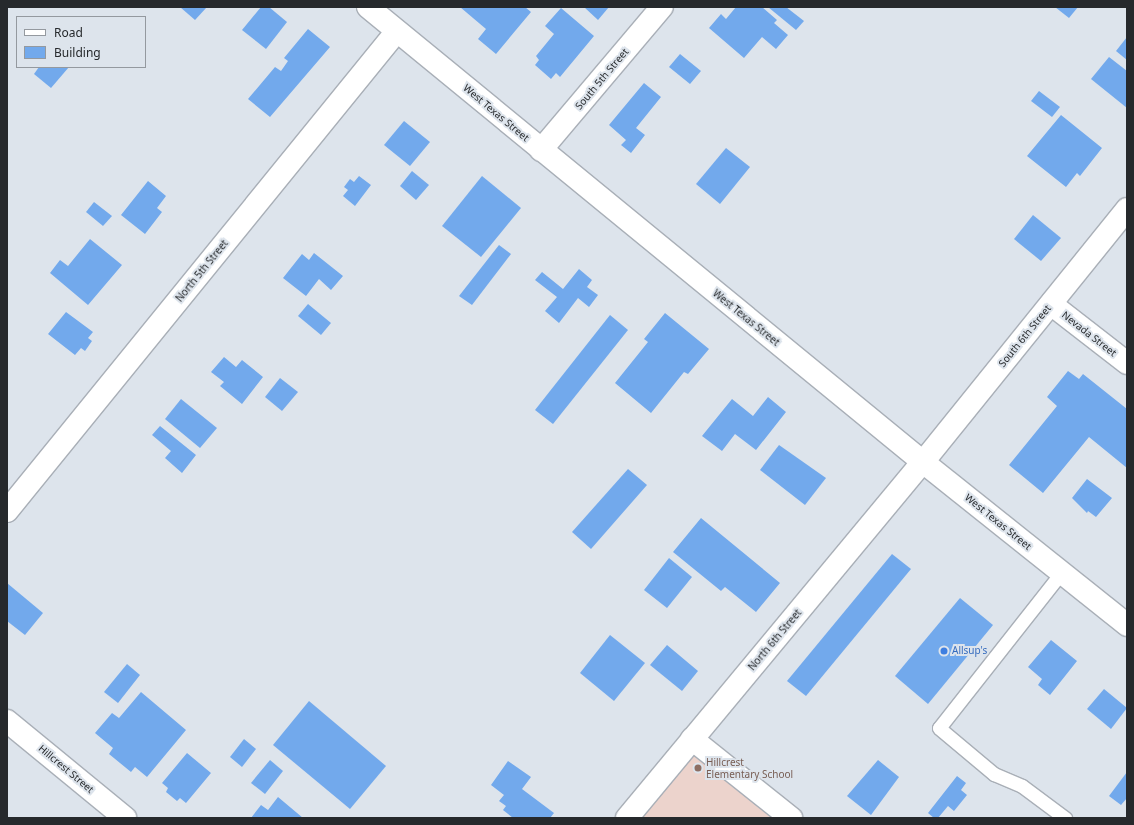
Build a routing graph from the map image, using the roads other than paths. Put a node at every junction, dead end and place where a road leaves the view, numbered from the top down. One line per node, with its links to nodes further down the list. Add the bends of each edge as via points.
1 (368, 7): 3 (street, West Texas Street)
2 (662, 7): 4 (street, South 5th Street)
3 (398, 32): 4 (street, West Texas Street); 9 (street, North 5th Street)
4 (541, 150): 8 (street, West Texas Street)
5 (1127, 209): 6 (street, South 6th Street)
6 (1051, 304): 7 (street, Nevada Street); 8 (street, South 6th Street)
7 (1127, 363)
8 (923, 462): 10 (street, West Texas Street); 13 (street, North 6th Street)
9 (7, 511)
10 (1061, 572): 11 (street, West Texas Street); 17 (lane, via 939,728 994,774 1022,786)
11 (1127, 625)
12 (7, 721): 14 (street, Hillcrest Street)
13 (692, 739): 15 (street, North 6th Street); 16 (street)
14 (124, 818)
15 (627, 818)
16 (791, 818)
17 (1064, 818)

